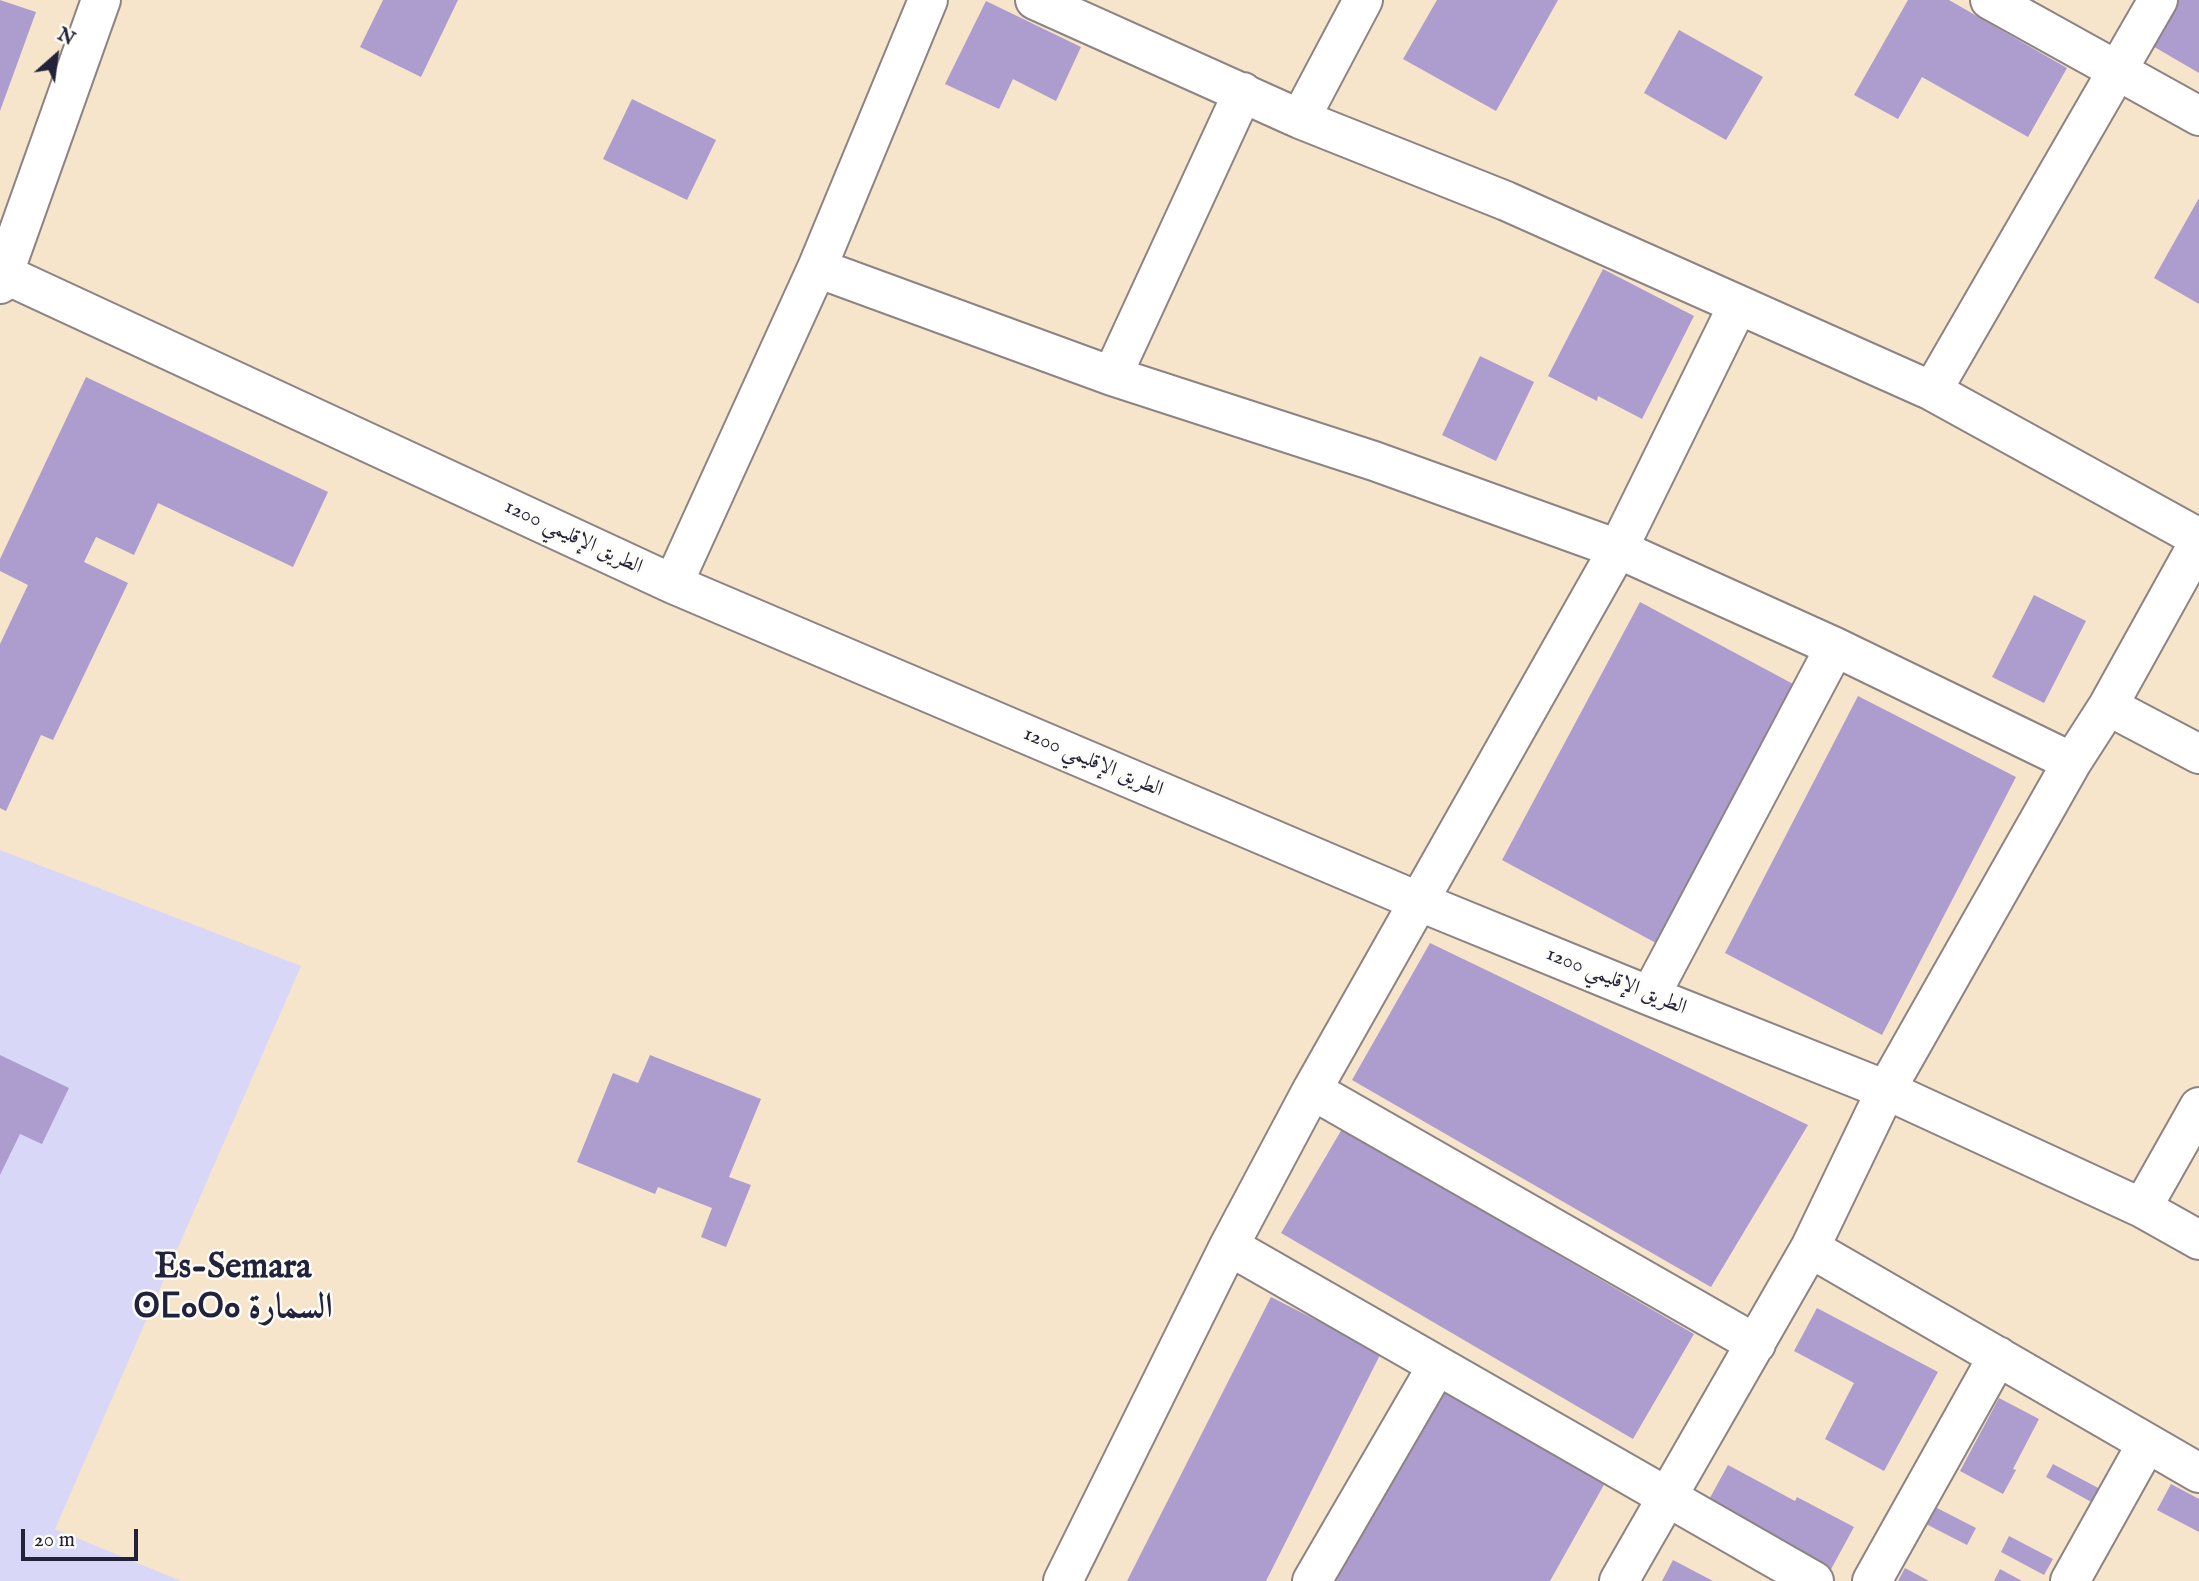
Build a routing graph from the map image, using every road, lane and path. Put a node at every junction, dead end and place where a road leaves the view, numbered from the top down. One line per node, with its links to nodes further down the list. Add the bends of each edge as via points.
1 (928, 0): 11 (street)
2 (1035, 0): 8 (street)
3 (1363, 0): 10 (street)
4 (1990, 0): 7 (street)
5 (2158, 0): 7 (street)
6 (99, 1): 12 (street)
7 (2118, 71): 9 (street); 15 (street)
8 (1243, 92): 10 (street); 14 (street)
9 (2199, 116)
10 (1300, 119): 13 (street, via 1506,201)
11 (817, 268): 14 (street); 18 (street)
12 (2, 279): 18 (street, الطريق الإقليمي 1200)
13 (1738, 304): 15 (street); 17 (street)
14 (1112, 376): 17 (street, via 1374,461)
15 (1932, 391): 16 (street)
16 (2199, 540): 20 (street)
17 (1618, 549): 19 (street); 23 (street)
18 (674, 584): 23 (street, الطريق الإقليمي 1200)
19 (1835, 647): 22 (street); 24 (street)
20 (2108, 706): 21 (street); 22 (street)
21 (2199, 754)
22 (2072, 762): 26 (street)
23 (1420, 902): 24 (street, الطريق الإقليمي 1200); 25 (street)
24 (1650, 996): 26 (street, الطريق الإقليمي 1200)
25 (1312, 1090): 30 (street); 32 (street)
26 (1886, 1090): 28 (street, الطريق الإقليمي 1200); 31 (street)
27 (2199, 1107): 28 (street)
28 (2142, 1208): 29 (street, الطريق الإقليمي 1200)
29 (2199, 1240)
30 (1228, 1246): 34 (street); 38 (street)
31 (1810, 1248): 32 (street); 33 (street)
32 (1756, 1344): 37 (street)
33 (1998, 1356): 35 (street); 42 (street)
34 (1437, 1366): 37 (street); 39 (street)
35 (2147, 1443): 36 (street); 43 (street)
36 (2199, 1473)
37 (1667, 1497): 40 (street); 41 (street)
38 (1063, 1581)
39 (1312, 1581)
40 (1619, 1581)
41 (1814, 1581)
42 (1872, 1581)
43 (2070, 1581)

